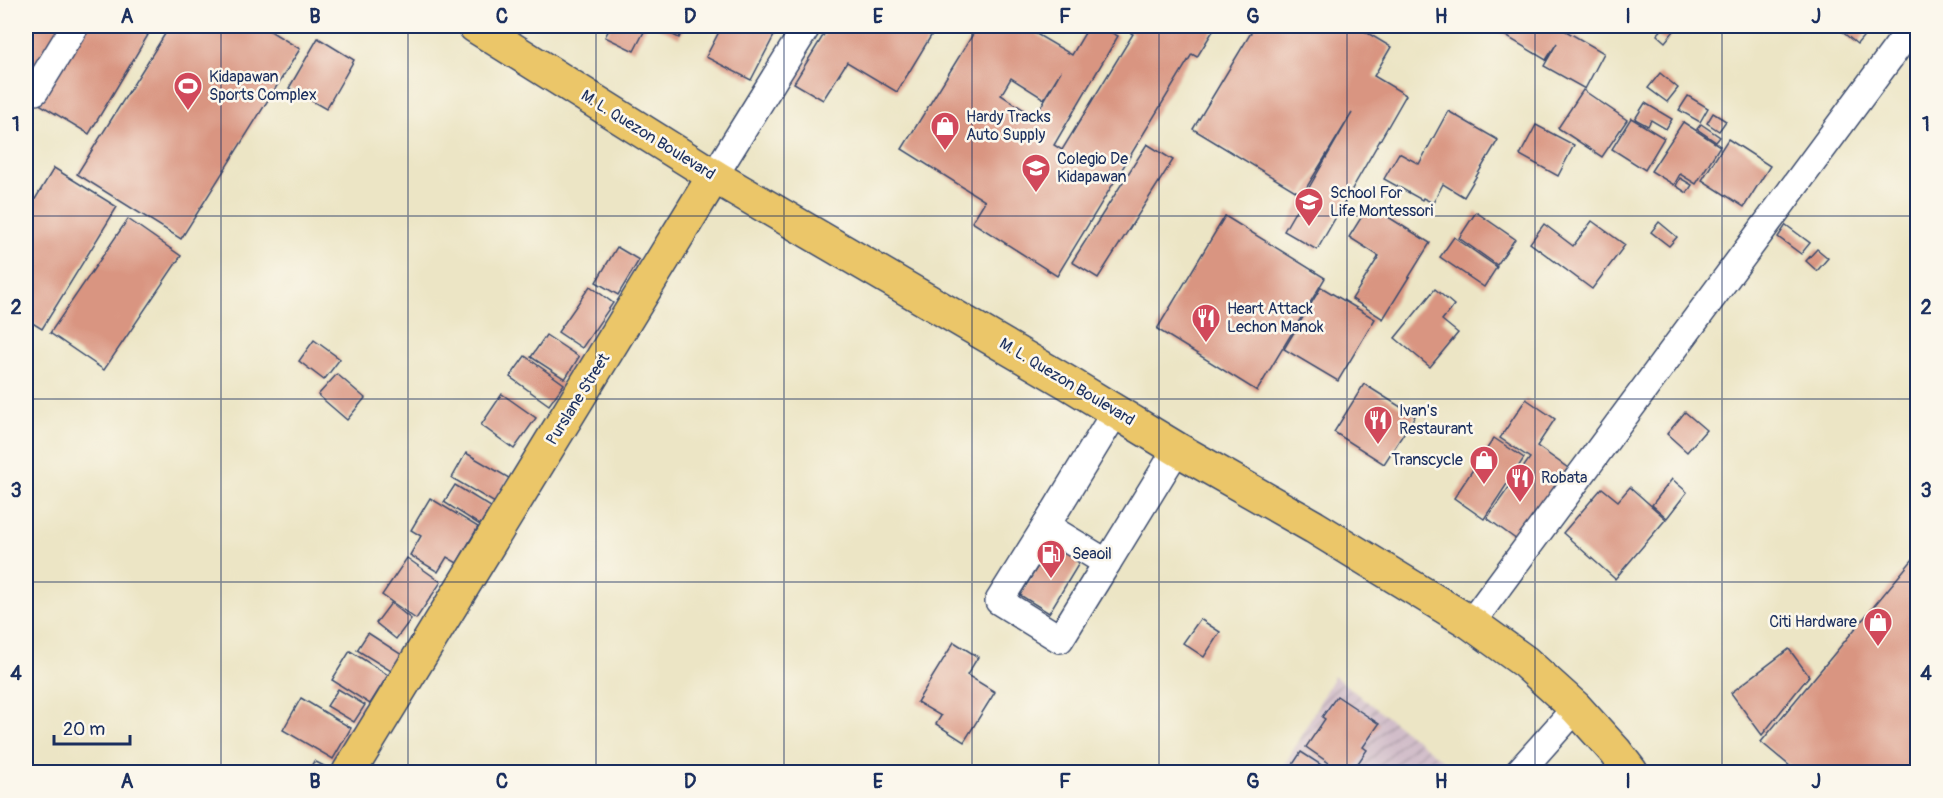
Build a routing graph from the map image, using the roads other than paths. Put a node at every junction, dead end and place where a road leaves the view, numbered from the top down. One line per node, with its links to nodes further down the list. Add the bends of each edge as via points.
1 (75, 26): 5 (street)
2 (475, 26): 6 (main road, M. L. Quezon Boulevard)
3 (807, 26): 6 (street, Purslane Street)
4 (1913, 26): 11 (street)
5 (35, 91)
6 (714, 176): 7 (main road, M. L. Quezon Boulevard); 13 (main road, Purslane Street)
7 (1116, 411): 8 (main road, M. L. Quezon Boulevard); 9 (street)
8 (1177, 449): 10 (street); 11 (main road, M. L. Quezon Boulevard)
9 (1046, 525): 10 (street); 10 (street, via 999,601 1060,639)
10 (1107, 563)
11 (1471, 623): 12 (main road, M. L. Quezon Boulevard, via 1525,662)
12 (1576, 708): 14 (street); 15 (main road, M. L. Quezon Boulevard)
13 (349, 772)
14 (1520, 772)
15 (1631, 772)

